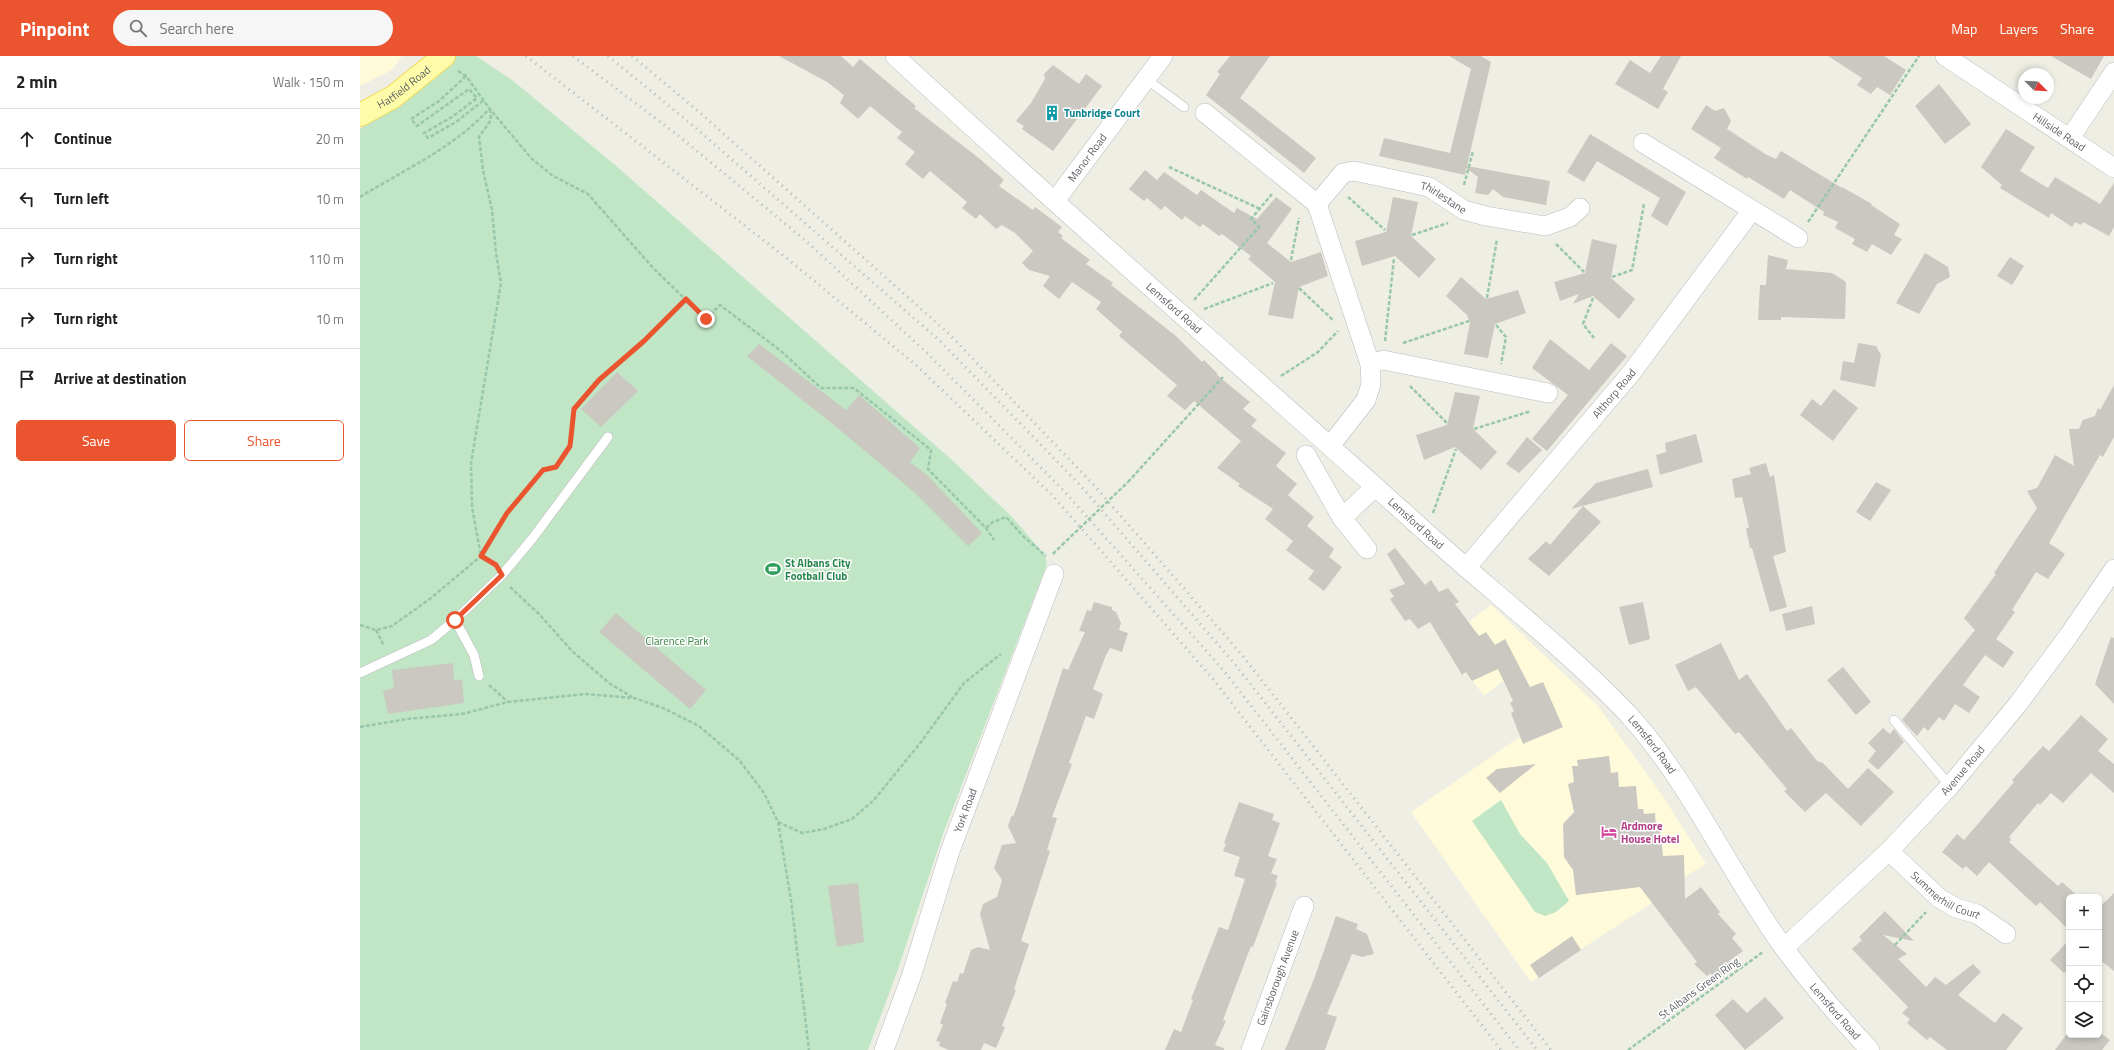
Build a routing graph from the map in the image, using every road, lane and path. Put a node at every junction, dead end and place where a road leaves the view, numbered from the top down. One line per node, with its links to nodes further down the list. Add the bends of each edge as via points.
1 (444, 56): 12 (main road, Hatfield Road, via 393,97)
2 (895, 56): 22 (street, Lemsford Road)
3 (1163, 56): 7 (street, Manor Road)
4 (1919, 56): 32 (path)
5 (1945, 56): 13 (street, Hillside Road)
6 (2114, 72): 13 (street)
7 (1146, 79): 9 (lane); 22 (street, Manor Road)
8 (484, 100): 8 (path, via 456,122 428,138 424,133 452,117 477,98 469,89 417,126 411,119 439,101 466,76); 10 (path)
9 (1184, 107)
10 (490, 108): 20 (path, via 456,140); 41 (path, via 532,159 553,176 588,194 654,269); 66 (path, via 491,120 479,137 501,283 471,463 472,507)
11 (1205, 113): 18 (street)
12 (360, 115)
13 (2070, 138): 17 (street, Hillside Road)
14 (1643, 143): 27 (street)
15 (1473, 151): 24 (path)
16 (1169, 167): 26 (path)
17 (2114, 168)
18 (1285, 178): 21 (street); 26 (path)
19 (1334, 184): 21 (street, Thirlestane); 24 (street, Thirlestane, via 1344,173 1354,171 1429,187); 30 (path)
20 (360, 197)
21 (1310, 199): 34 (path); 44 (street)
22 (1055, 201): 42 (street, Lemsford Road)
23 (1644, 204): 36 (path, via 1632,270)
24 (1461, 208): 28 (street, Thirlestane); 31 (path, via 1459,220)
25 (1580, 208): 29 (street, Thirlestane, via 1570,217)
26 (1260, 209): 42 (path, via 1251,219 1259,227)
27 (1752, 210): 32 (street); 68 (street, Althorp Road, via 1632,372)
28 (1500, 218): 29 (street, Thirlestane); 39 (path)
29 (1545, 226): 35 (path, via 1548,236)
30 (1385, 230)
31 (1412, 235)
32 (1798, 238)
33 (1394, 258): 47 (path)
34 (1291, 260)
35 (1584, 272)
36 (1612, 277)
37 (1273, 283): 42 (path)
38 (1299, 288): 44 (path)
39 (1487, 298)
40 (1593, 298): 46 (path, via 1583,324)
41 (686, 299): 61 (path, via 706,319 720,305 781,351 821,388 854,388 931,450 928,469); 66 (path, via 644,341 599,380 574,409 570,446 556,467 543,470 507,513)
42 (1183, 315): 48 (street, Lemsford Road)
43 (1469, 321): 47 (path)
44 (1348, 325): 47 (street); 50 (path, via 1318,352)
45 (1496, 325): 49 (path, via 1506,337)
46 (1594, 338)
47 (1379, 358): 49 (street); 53 (path); 56 (street, via 1366,400)
48 (1236, 363): 50 (street, Lemsford Road); 64 (path, bridge, via 1128,482)
49 (1497, 381): 51 (street)
50 (1264, 387): 56 (street, Lemsford Road)
51 (1548, 393)
52 (1532, 411): 54 (path)
53 (1447, 423)
54 (1474, 428)
55 (608, 437): 70 (lane)
56 (1330, 446): 59 (street, Lemsford Road)
57 (1456, 450): 62 (path)
58 (1306, 455): 60 (street)
59 (1375, 487): 60 (street); 62 (street, Lemsford Road)
60 (1342, 518): 65 (street)
61 (986, 528): 63 (path); 67 (path, via 1006,517)
62 (1426, 533): 68 (street, Lemsford Road)
63 (994, 540)
64 (1062, 545)
65 (1367, 549)
66 (481, 556): 70 (path, via 496,565); 72 (path, via 431,598 392,626 376,630)
67 (1051, 567): 90 (street, York Road, via 950,851 911,977)
68 (1466, 568): 87 (street, Lemsford Road, via 1539,629 1629,716 1660,755)
69 (2114, 569): 80 (street, Avenue Road, via 2018,704)
70 (502, 575): 71 (lane); 76 (path, via 513,591 539,614 572,651 609,683)
71 (455, 620): 74 (lane, via 431,640); 75 (lane, via 474,655)
72 (361, 626)
73 (1004, 652): 81 (path, via 964,683 874,800 852,819 824,829 802,833)
74 (360, 673)
75 (479, 676): 77 (path)
76 (634, 698): 77 (path, via 585,694); 81 (path, via 663,708 699,726 740,761 764,793)
77 (508, 702): 79 (path, via 462,714 408,719)
78 (1894, 720): 80 (lane)
79 (360, 728)
80 (1950, 786): 82 (street, Avenue Road)
81 (778, 822): 89 (path)
82 (1889, 851): 83 (street, Summerhill Court); 87 (street, Avenue Road)
83 (1939, 898): 85 (street, Summerhill Court, via 1956,908 1977,914); 86 (path)
84 (1304, 906): 91 (street, Gainsborough Avenue)
85 (2006, 934)
86 (1895, 945)
87 (1784, 948): 88 (street, Lemsford Road); 92 (path, St Albans Green Ring, via 1767,949)
88 (1867, 1049)
89 (809, 1050)
90 (884, 1050)
91 (1251, 1050)
92 (1628, 1050)

